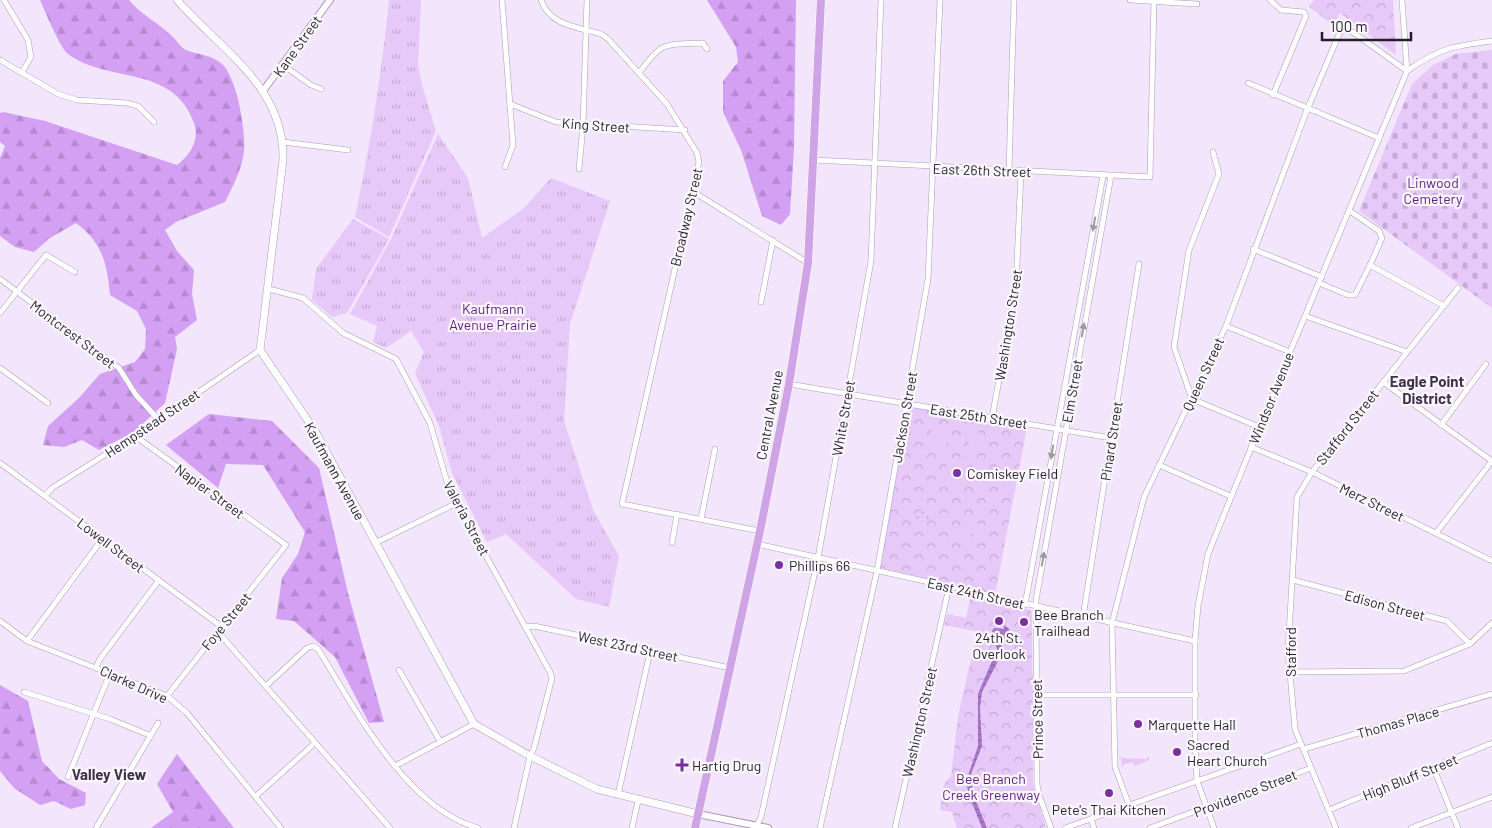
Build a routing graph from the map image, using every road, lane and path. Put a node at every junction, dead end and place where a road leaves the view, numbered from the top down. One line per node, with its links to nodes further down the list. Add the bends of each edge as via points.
1 (4, 0): 22 (street, via 28,40 31,57)
2 (177, 0): 26 (main road)
3 (330, 0): 20 (street, Kane Street)
4 (502, 0): 28 (street)
5 (541, 0): 16 (street, Broadway Street, via 556,21)
6 (587, 0): 16 (street)
7 (821, 0): 37 (main road, Central Avenue)
8 (881, 0): 38 (street, White Street)
9 (940, 0): 40 (street, Jackson Street)
10 (1014, 0): 42 (street)
11 (1130, 0): 14 (street)
12 (1270, 0): 27 (street, via 1280,10 1304,12 1306,16)
13 (1402, 0): 21 (street)
14 (1154, 1): 15 (street); 45 (street, East 26th Street, via 1150,177)
15 (1197, 4)
16 (586, 30): 23 (street, Broadway Street, via 602,34); 31 (street)
17 (1492, 41): 21 (street, via 1448,47)
18 (707, 49): 23 (street, via 703,43 662,46)
19 (0, 60): 22 (street)
20 (283, 64): 25 (street); 26 (street, Kane Street)
21 (1407, 71): 29 (street, Queen Street, via 1346,28 1340,32); 33 (street, Windsor Avenue)
22 (22, 72): 30 (street, via 41,86 77,100 138,106)
23 (639, 72): 32 (street, Broadway Street)
24 (1248, 84): 27 (street)
25 (321, 89)
26 (263, 91): 34 (main road, via 280,122)
27 (1273, 95): 29 (street)
28 (510, 104): 31 (street, King Street, via 556,122); 39 (street, via 513,145)
29 (1307, 110): 33 (street); 49 (street, Queen Street)
30 (154, 122)
31 (583, 125): 32 (street, King Street); 41 (street)
32 (685, 130): 46 (street, Broadway Street, via 698,153)
33 (1379, 138): 47 (street, Windsor Avenue)
34 (283, 142): 35 (street); 58 (main road)
35 (348, 150)
36 (1213, 152): 73 (street, via 1219,174 1189,250 1174,347)
37 (814, 160): 38 (street, East 26th Street); 50 (main road, Central Avenue)
38 (873, 165): 40 (street, East 26th Street); 72 (street, White Street, via 871,260)
39 (505, 167)
40 (933, 168): 42 (street, East 26th Street); 75 (street, Jackson Street, via 928,279)
41 (579, 169)
42 (1009, 170): 43 (street, East 26th Street)
43 (1021, 171): 44 (street, East 26th Street); 77 (street, Washington Street, via 1016,288)
44 (1103, 176): 45 (street, East 26th Street); 80 (street, Elm Street, one-way to 80)
45 (1112, 176): 81 (street, Elm Street, one-way to 45)
46 (692, 191): 48 (street); 93 (street, Broadway Street, via 622,504)
47 (1350, 211): 52 (street, via 1379,231 1382,238); 54 (street, Windsor Avenue)
48 (774, 240): 50 (street); 60 (street)
49 (1253, 249): 54 (street); 64 (street, Queen Street)
50 (808, 263): 71 (main road, Central Avenue)
51 (1139, 264): 83 (street, Pinard Street)
52 (1370, 265): 56 (street, via 1355,295); 61 (street)
53 (75, 272): 59 (street, via 46,255)
54 (1322, 277): 56 (street, Windsor Avenue)
55 (0, 279): 59 (street, Montcrest Street)
56 (1319, 283): 63 (street, Windsor Avenue)
57 (1458, 288): 61 (street, Stafford Street)
58 (269, 289): 65 (main road); 92 (street, Valeria Street, via 303,298 338,330 396,359 430,423 447,482)
59 (17, 292): 62 (street); 76 (street, Montcrest Street, via 119,368 136,395)
60 (761, 302)
61 (1444, 306): 67 (street, Stafford Street)
62 (0, 313)
63 (1305, 316): 66 (street, Windsor Avenue); 67 (street)
64 (1226, 326): 66 (street); 73 (street, Queen Street)
65 (260, 350): 76 (street, Hempstead Street); 99 (main road, Kaufmann Avenue, via 315,431)
66 (1290, 352): 79 (street, Windsor Avenue)
67 (1407, 352): 70 (street, Stafford Street)
68 (1486, 364): 78 (street)
69 (0, 368): 74 (street)
70 (1383, 382): 78 (street); 89 (street, Stafford Street)
71 (788, 384): 72 (street, East 25th Street); 95 (main road, Central Avenue)
72 (847, 394): 75 (street, East 25th Street); 102 (street, White Street)
73 (1192, 399): 79 (street); 88 (street, Queen Street)
74 (48, 403)
75 (906, 405): 77 (street, East 25th Street); 104 (street, Jackson Street)
76 (158, 418): 82 (street, Hempstead Street)
77 (992, 418): 80 (street, East 25th Street)
78 (1441, 426): 86 (street)
79 (1259, 427): 84 (street, Windsor Avenue)
80 (1057, 428): 81 (street, East 25th Street); 108 (street, Elm Street, one-way to 108)
81 (1065, 430): 83 (street, East 25th Street); 109 (street, Elm Street, one-way to 81)
82 (135, 436): 90 (street, Hempstead Street); 101 (street, Napier Street)
83 (1111, 438): 110 (street, Pinard Street)
84 (1251, 447): 89 (street, Merz Street); 91 (street, Windsor Avenue)
85 (715, 449): 94 (street)
86 (1492, 461): 96 (street)
87 (0, 463): 90 (street, Lowell Street)
88 (1159, 465): 91 (street); 112 (street, Queen Street, via 1144,497)
89 (1312, 472): 96 (street, Merz Street); 106 (street, Stafford, via 1297,496)
90 (44, 496): 97 (street, Lowell Street)
91 (1230, 496): 117 (street, Windsor Avenue, via 1208,554)
92 (457, 503): 99 (street); 115 (street, Valeria Street)
93 (677, 514): 94 (street); 98 (street)
94 (701, 519): 95 (street)
95 (760, 531): 100 (main road, Central Avenue)
96 (1436, 533): 103 (street, Merz Street)
97 (103, 538): 105 (street, Lowell Street); 118 (street)
98 (672, 542)
99 (375, 543): 135 (main road, Kaufmann Avenue)
100 (757, 544): 102 (street, East 24th Street); 122 (main road, Central Avenue)
101 (286, 546): 114 (street, Foye Street)
102 (818, 558): 104 (street, East 24th Street); 157 (street, White Street, via 761,817)
103 (1492, 561)
104 (876, 571): 107 (street, East 24th Street); 166 (street, Jackson Street)
105 (159, 580): 114 (street, Lowell Street); 121 (street)
106 (1293, 580): 119 (street, Edison Street, via 1447,621); 125 (street, Stafford)
107 (949, 587): 108 (street, East 24th Street); 167 (street, Washington Street)
108 (1025, 605): 109 (street, East 24th Street)
109 (1035, 607): 110 (street, East 24th Street); 129 (street, Prince Street)
110 (1083, 617): 112 (street, East 24th Street)
111 (0, 621): 118 (street, Clarke Drive)
112 (1112, 623): 117 (street, East 24th Street); 132 (street, Queen Street)
113 (1492, 623): 119 (street)
114 (222, 627): 116 (street, Foye Street)
115 (525, 627): 120 (street, West 23rd Street, via 534,626); 141 (street, Valeria Street, via 552,678)
116 (218, 632): 126 (street); 131 (street, Foye Street)
117 (1195, 640): 130 (street, Windsor Avenue)
118 (26, 641): 121 (street, Clarke Drive)
119 (1470, 644): 125 (street, via 1404,671)
120 (650, 652): 122 (street, West 23rd Street); 147 (street)
121 (96, 667): 124 (street, Clarke Drive)
122 (730, 668): 155 (main road, Central Avenue)
123 (399, 670): 137 (street)
124 (110, 672): 131 (street, Clarke Drive); 133 (street)
125 (1289, 672): 140 (street, Stafford, via 1294,726)
126 (266, 686): 139 (street); 142 (street, via 307,648 314,646 378,747)
127 (24, 692): 133 (street)
128 (1492, 694): 140 (street, Thomas Place)
129 (1037, 695): 132 (street); 168 (street, Prince Street, via 1038,788)
130 (1196, 695): 132 (street); 146 (street, Windsor Avenue)
131 (167, 696): 148 (street, Clarke Drive, via 186,713)
132 (1114, 696): 151 (street, Queen Street, via 1115,767)
133 (93, 714): 136 (street); 145 (street)
134 (158, 722): 136 (street)
135 (474, 724): 137 (street); 141 (main road)
136 (149, 735): 158 (street)
137 (440, 741): 142 (street)
138 (1492, 743): 144 (street, High Bluff Street)
139 (315, 744): 148 (street); 160 (street)
140 (1302, 747): 143 (street, Stafford); 146 (street, Thomas Place)
141 (530, 756): 147 (main road, via 597,789); 162 (street, Valeria Street)
142 (395, 766): 161 (street, via 445,812 462,824)
143 (1311, 768): 152 (street, Providence Street); 153 (street, Stafford)
144 (1433, 768): 153 (street, High Bluff Street); 154 (street)
145 (68, 777)
146 (1197, 781): 151 (street, Thomas Place); 152 (street, Windsor Avenue)
147 (618, 795): 150 (main road)
148 (256, 796): 159 (street, Clarke Drive)
149 (1492, 797): 154 (street)
150 (638, 801): 155 (main road); 163 (street)
151 (1129, 805): 156 (street, Thomas Place)
152 (1206, 807): 171 (street, Providence Street); 172 (street, Windsor Avenue)
153 (1329, 810): 173 (street, Stafford)
154 (1452, 812): 174 (street); 175 (street)
155 (698, 814): 157 (street); 164 (main road, Central Avenue)
156 (1091, 819): 169 (street, Thomas Place); 170 (street)
157 (756, 827): 165 (street)
158 (96, 828)
159 (280, 828)
160 (390, 828)
161 (478, 828)
162 (514, 828)
163 (632, 828)
164 (695, 828)
165 (768, 828)
166 (820, 828)
167 (895, 828)
168 (1051, 828)
169 (1065, 828)
170 (1094, 828)
171 (1150, 828)
172 (1214, 828)
173 (1336, 828)
174 (1411, 828)
175 (1458, 828)

